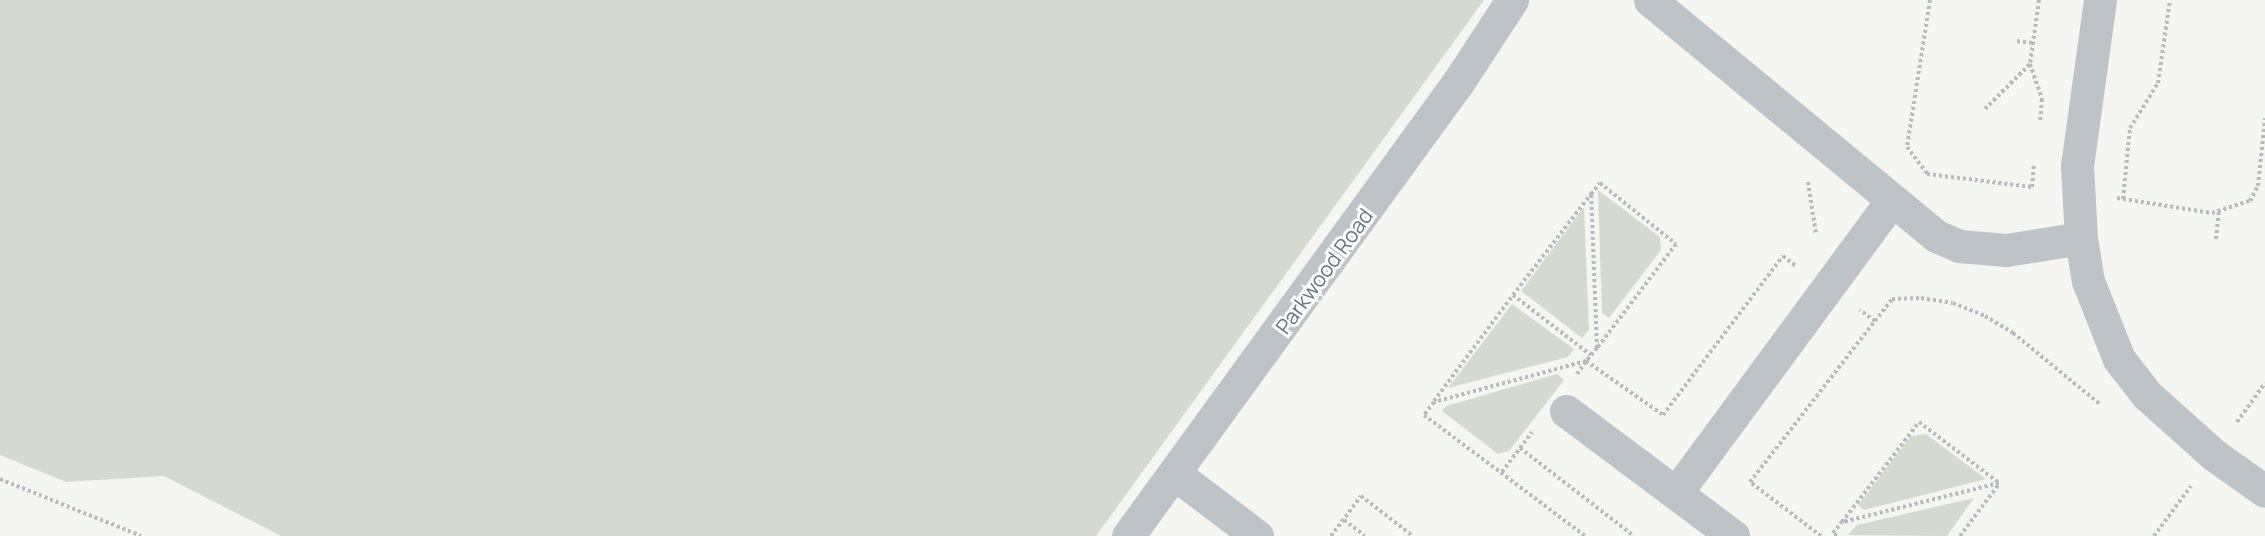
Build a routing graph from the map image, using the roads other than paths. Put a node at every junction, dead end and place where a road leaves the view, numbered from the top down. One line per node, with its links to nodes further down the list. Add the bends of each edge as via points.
1 (1512, 0): 7 (street, Parkwood Road, via 1452,91)
2 (1650, 0): 4 (street)
3 (2100, 0): 5 (street, via 2077,165)
4 (1891, 201): 5 (street, via 1920,225 1959,246 2006,250); 9 (street)
5 (2081, 238): 8 (street, via 2088,281 2119,359 2147,395 2214,455)
6 (1566, 411): 9 (street)
7 (1175, 474): 10 (street, Parkwood Road); 11 (street)
8 (2265, 491)
9 (1676, 493): 12 (street)
10 (1128, 536)
11 (1257, 536)
12 (1733, 536)

